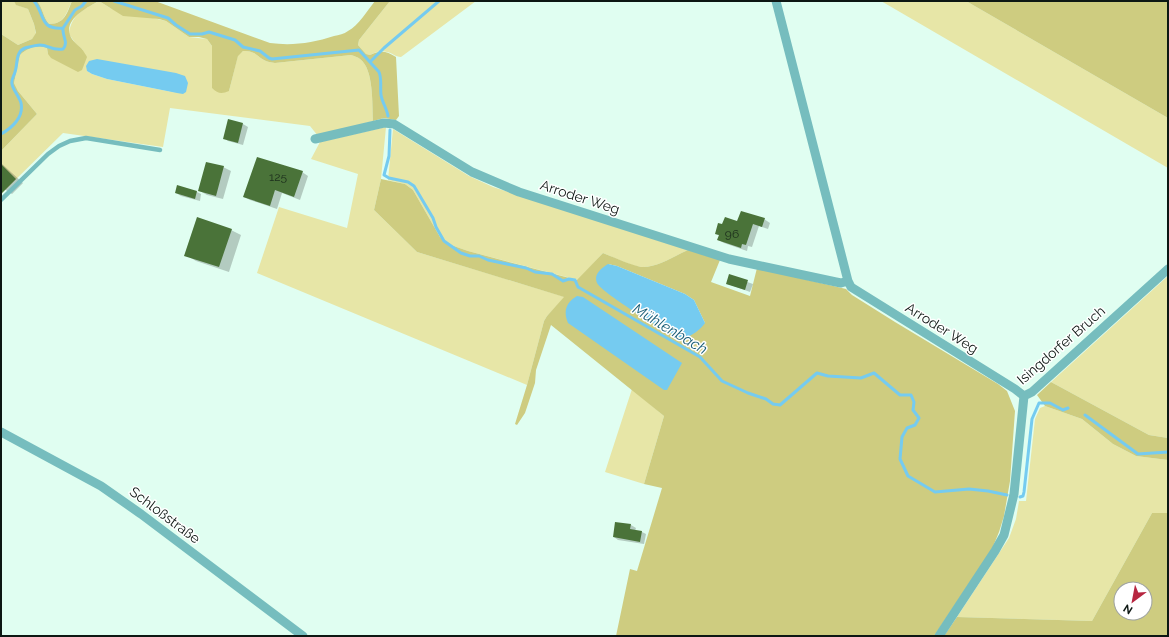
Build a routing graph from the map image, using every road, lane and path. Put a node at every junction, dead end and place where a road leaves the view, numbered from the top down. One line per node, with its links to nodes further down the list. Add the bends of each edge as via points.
1 (776, 1): 6 (street)
2 (315, 139): 6 (street, Arroder Weg, via 384,123 394,124 472,172 519,192 729,259 841,283)
3 (160, 150): 4 (lane, via 86,138 70,141 48,154)
4 (1, 200)
5 (1168, 268): 7 (street, Isingdorfer Bruch, via 1032,392)
6 (848, 281): 7 (street, Arroder Weg, via 855,290)
7 (1024, 396): 10 (street, Isingdorfer Bruch, via 1014,494 1004,535)
8 (1, 432): 9 (street, Schloßstraße, via 101,486)
9 (303, 636)
10 (939, 636)

